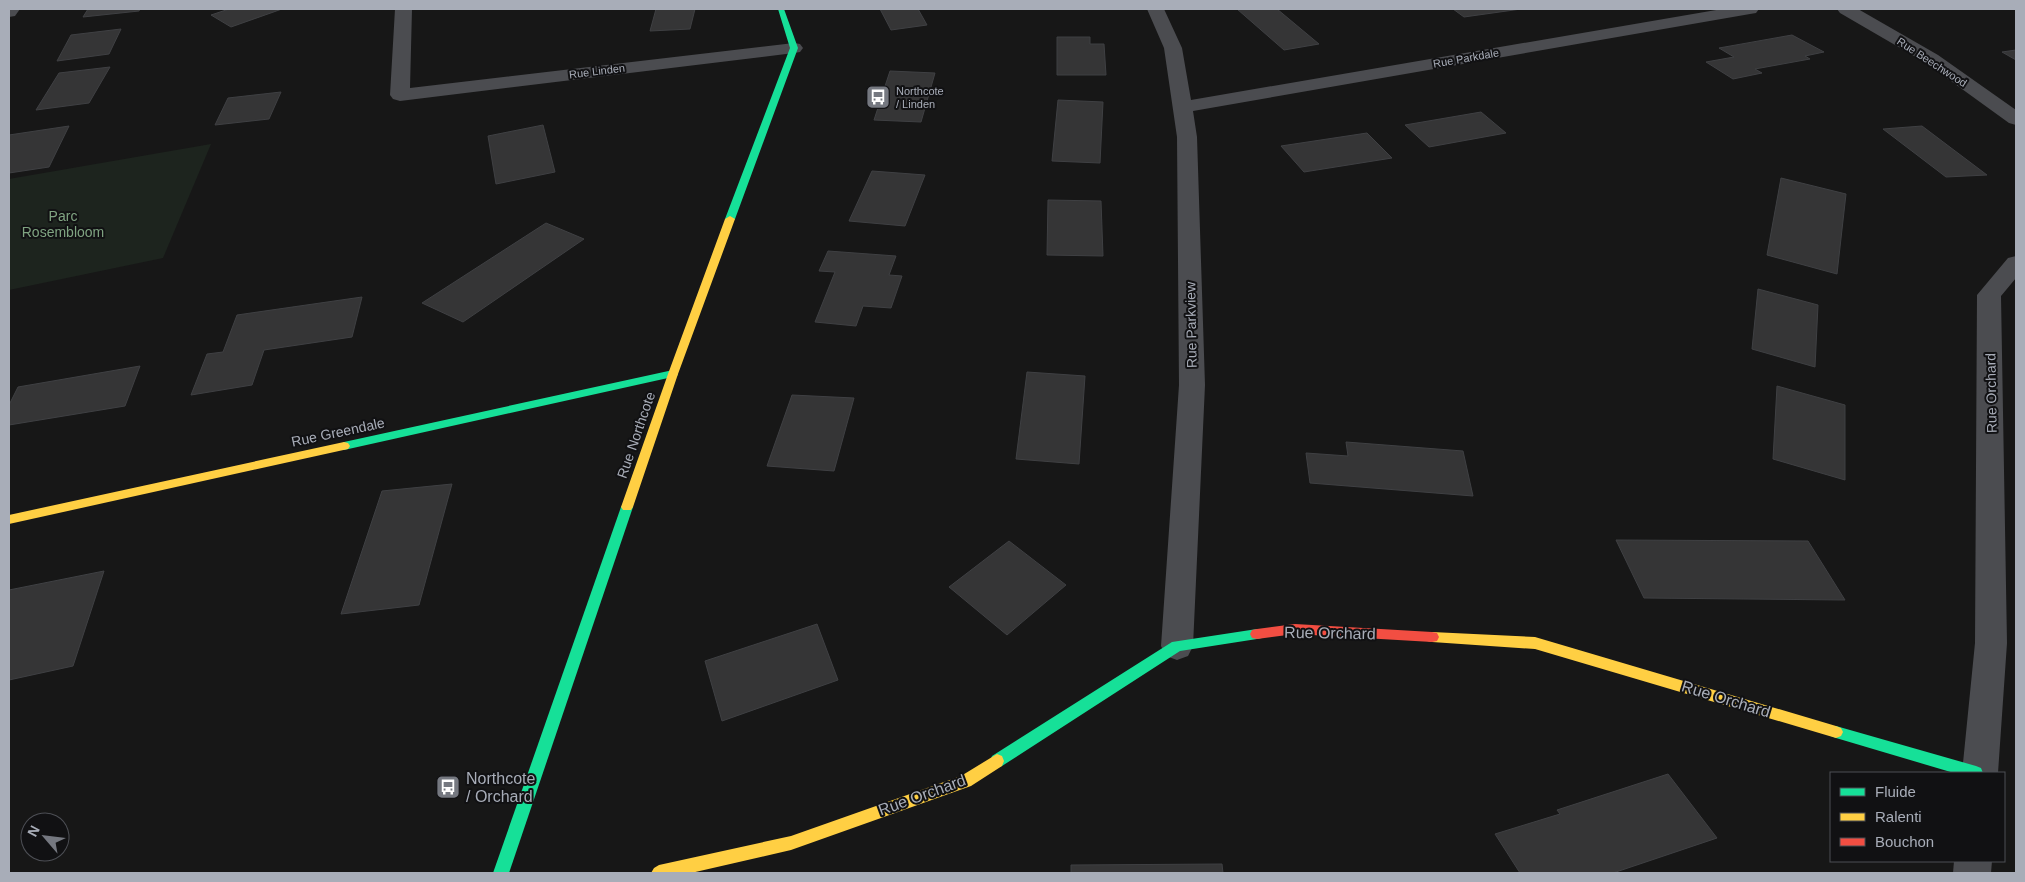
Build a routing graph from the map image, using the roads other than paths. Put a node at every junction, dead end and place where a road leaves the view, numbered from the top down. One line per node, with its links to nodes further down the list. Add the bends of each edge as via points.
1 (11, 9): 7 (street)
2 (403, 9): 8 (street, Rue Linden, via 400,95)
3 (781, 9): 8 (street)
4 (1155, 9): 9 (street, Rue Parkview, via 1172,48)
5 (1750, 9): 9 (street, Rue Parkdale)
6 (1846, 9): 10 (street, Rue Beechwood, via 1932,59)
7 (9, 12)
8 (794, 48): 12 (street, Rue Northcote)
9 (1182, 107): 14 (street, Rue Parkview, via 1187,137 1192,385)
10 (2016, 118)
11 (2016, 262): 16 (street, Rue Orchard, via 1989,295 1991,644)
12 (673, 374): 13 (street, Rue Greendale); 17 (street, Rue Northcote)
13 (9, 520)
14 (1177, 646): 15 (street, Rue Orchard, via 1294,629 1535,643); 18 (street, Rue Orchard, via 966,781 791,843)
15 (1973, 772)
16 (1980, 772)
17 (501, 873)
18 (659, 873)

